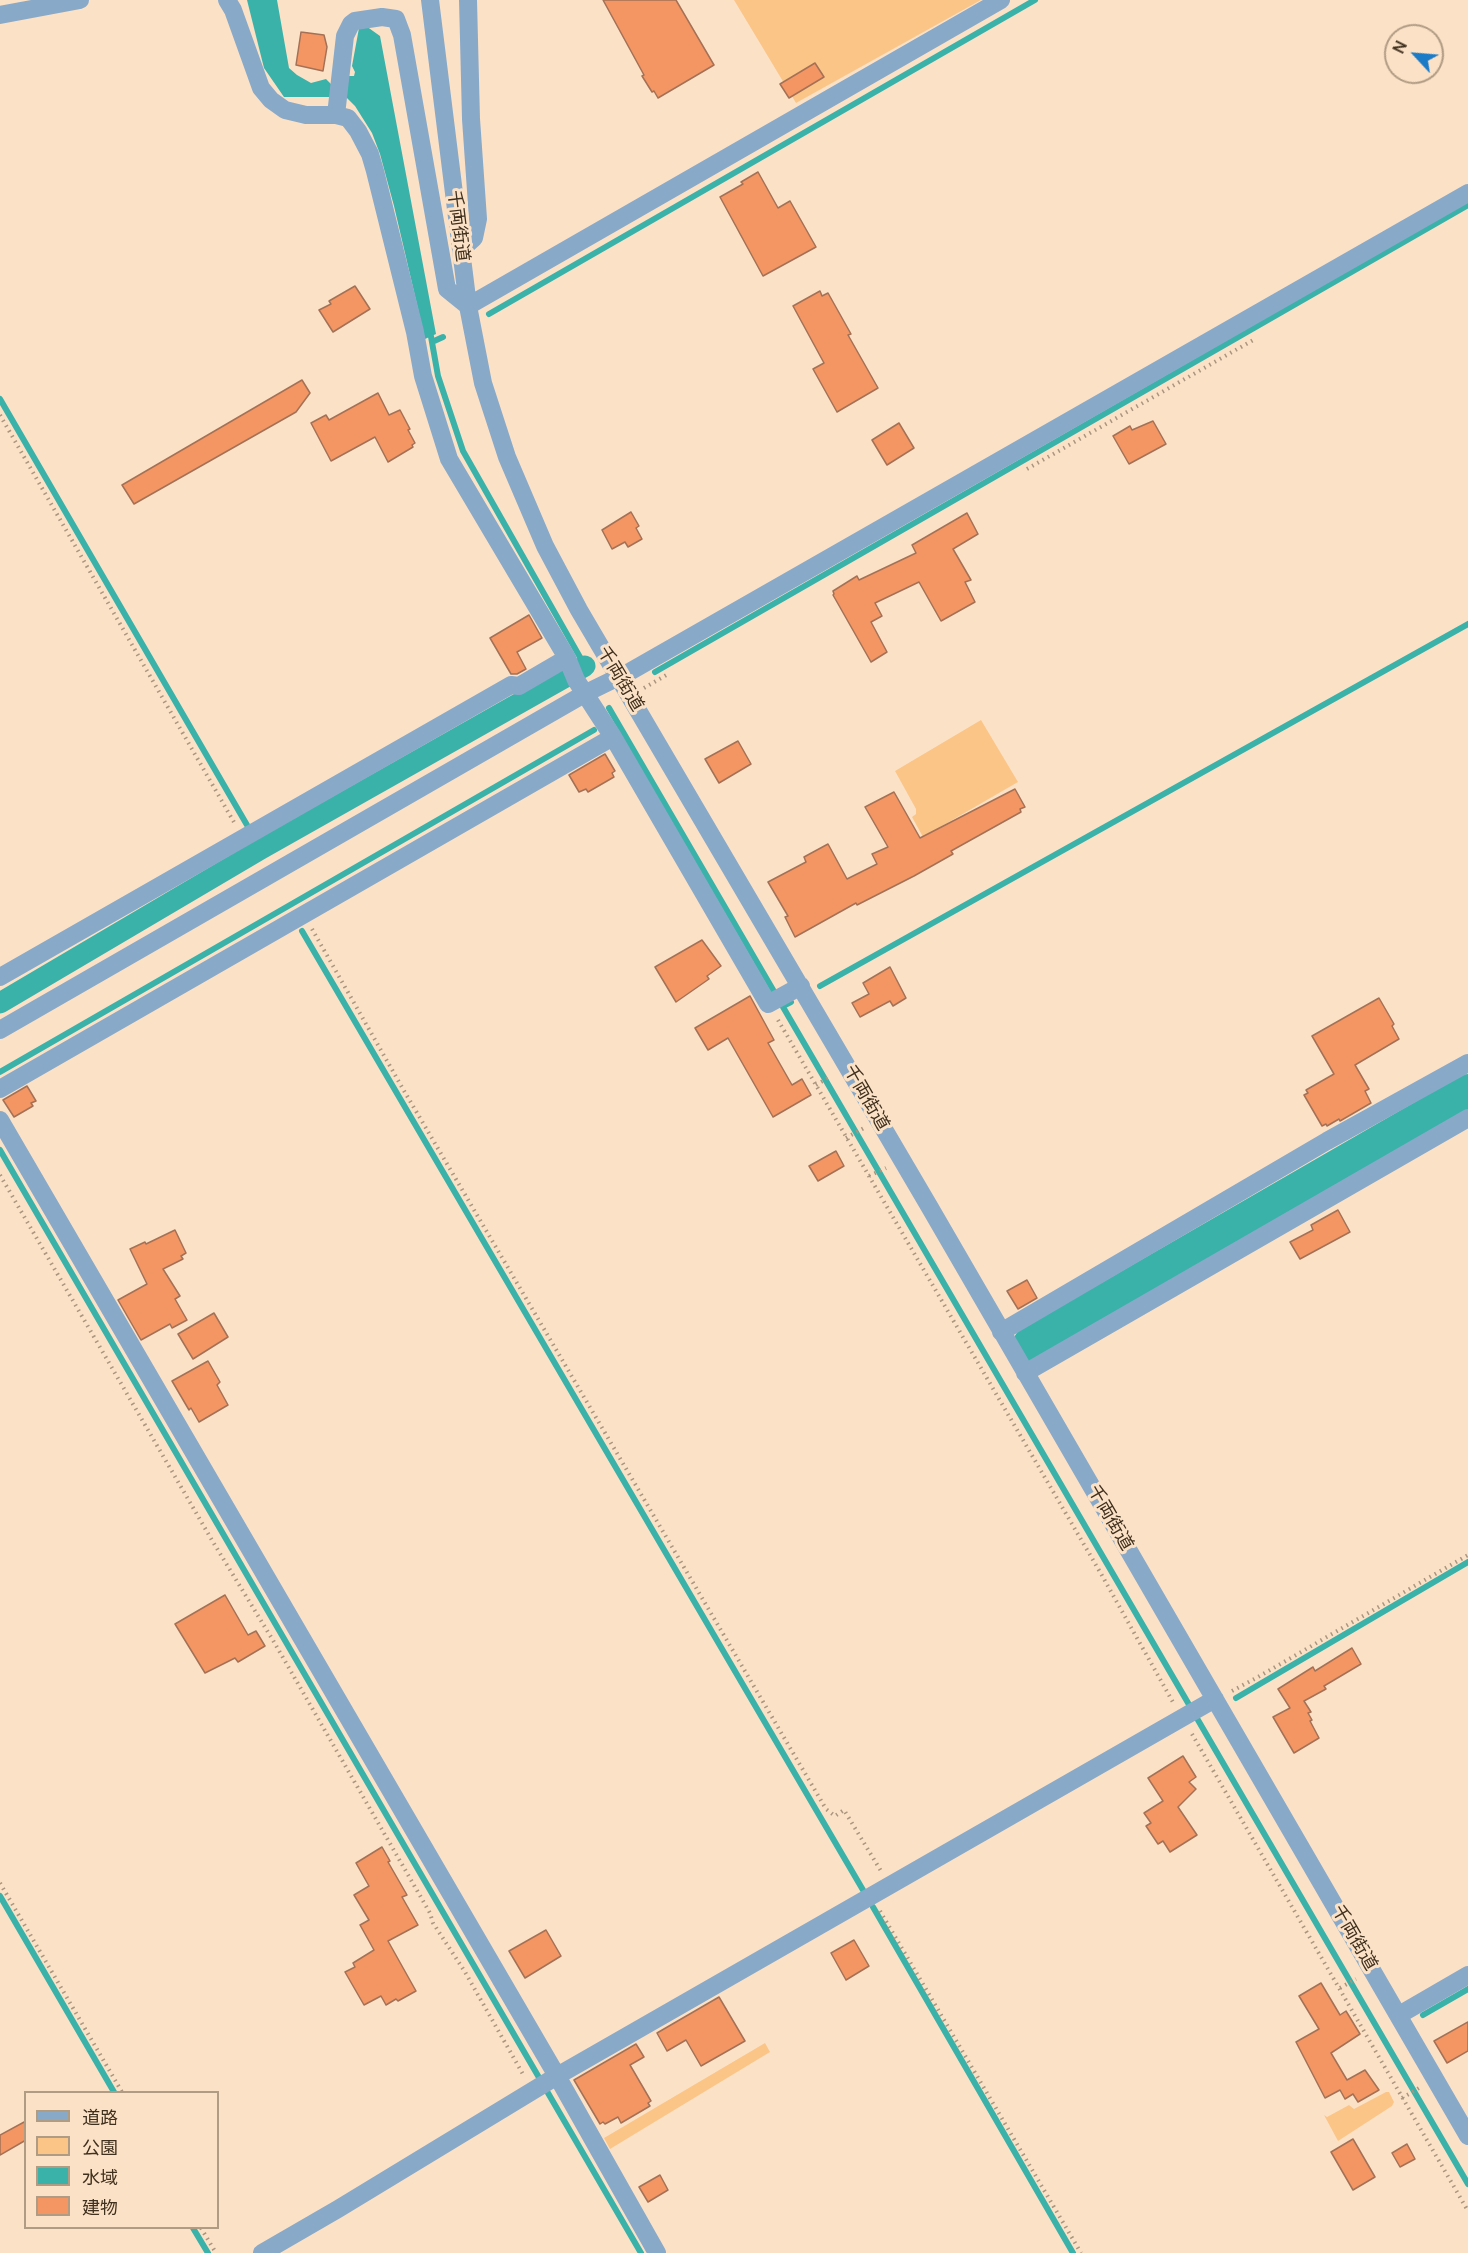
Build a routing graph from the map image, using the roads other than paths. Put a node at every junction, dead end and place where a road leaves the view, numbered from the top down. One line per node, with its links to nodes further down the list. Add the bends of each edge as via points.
1 (80, 0): 6 (street)
2 (228, 0): 7 (street, via 261,88 271,100 285,110 306,115)
3 (430, 0): 9 (street, 千両街道)
4 (468, 0): 9 (street, via 478,219 474,238)
5 (1001, 0): 10 (street)
6 (0, 15)
7 (338, 98): 10 (street, via 345,36 351,24 382,17 396,19 447,289); 11 (street, via 370,154 423,376 449,459)
8 (1468, 193): 12 (street)
9 (461, 250): 10 (street, 千両街道)
10 (468, 306): 12 (street, 千両街道, via 483,383 514,475 545,546)
11 (575, 674): 12 (street); 13 (street); 14 (street, via 511,685); 16 (street)
12 (619, 677): 15 (street, 千両街道)
13 (613, 737): 15 (street, via 775,1000); 18 (street)
14 (0, 977)
15 (801, 986): 21 (street, 千両街道)
16 (0, 1030)
17 (1468, 1063): 21 (street)
18 (0, 1089)
19 (1468, 1118): 22 (street)
20 (0, 1120): 26 (street)
21 (1001, 1332): 22 (street, 千両街道)
22 (1025, 1373): 23 (street, 千両街道)
23 (1196, 1710): 25 (street, 千両街道); 26 (street)
24 (1468, 1975): 25 (street)
25 (1399, 2015): 27 (street, 千両街道)
26 (544, 2084): 28 (street); 29 (street)
27 (1468, 2136)
28 (262, 2253)
29 (657, 2253)

